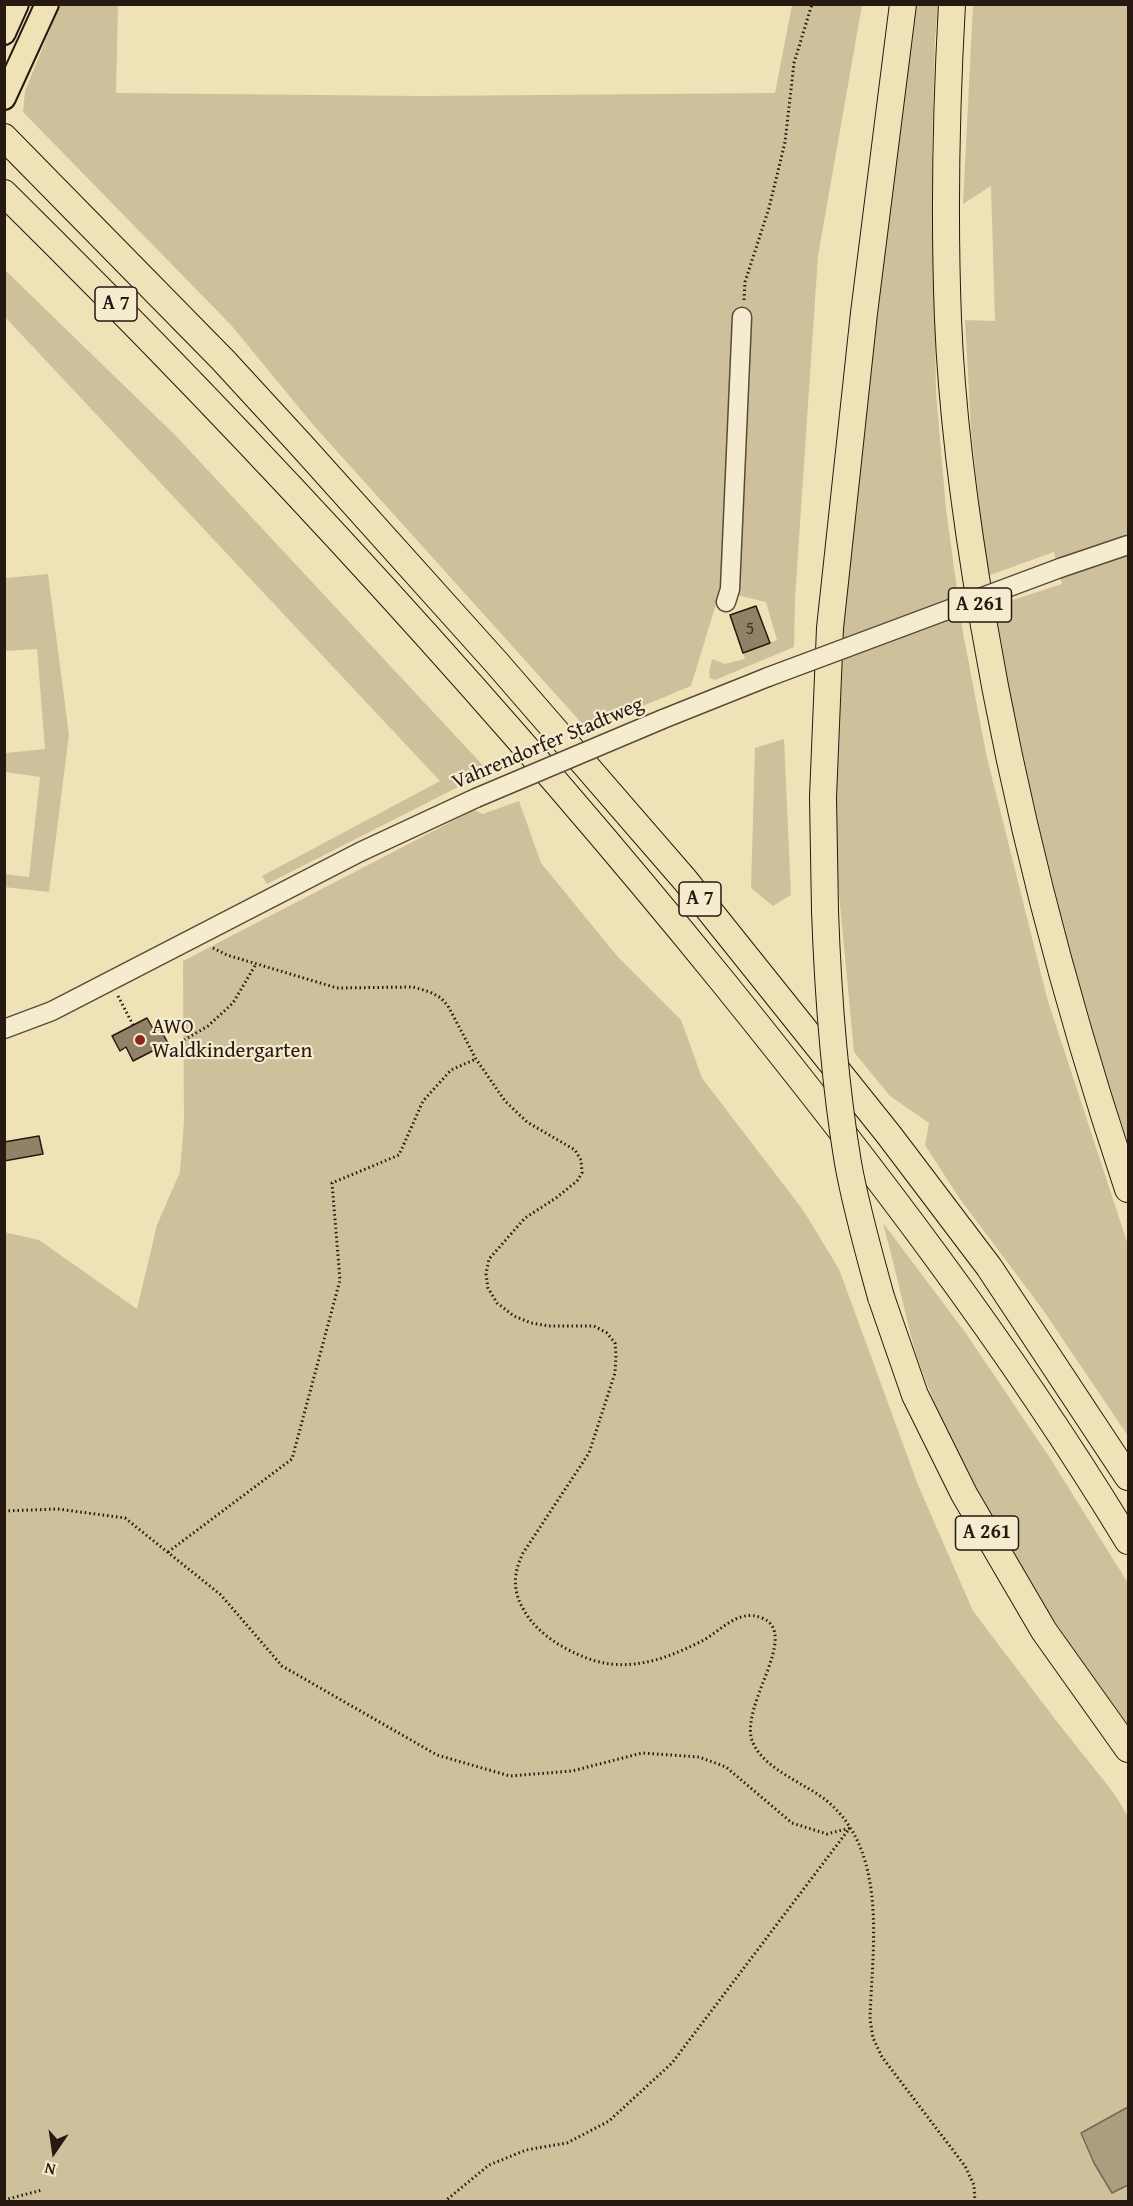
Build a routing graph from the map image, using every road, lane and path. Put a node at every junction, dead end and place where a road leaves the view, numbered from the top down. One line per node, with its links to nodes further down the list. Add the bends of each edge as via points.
1 (17, 4): 6 (main road)
2 (47, 4): 7 (main road)
3 (812, 4): 10 (path, via 794,63 784,142 770,208 745,282)
4 (903, 4): 25 (highway, A 261, bridge, via 830,628 823,797 825,911 832,1039 842,1119 857,1202 881,1297 915,1395 964,1494 1044,1631)
5 (952, 4): 20 (highway, A 261, via 945,153 948,321 962,486 975,576 1000,715 1050,931)
6 (4, 33)
7 (9, 89)
8 (4, 137): 21 (highway, A 7, via 223,360 496,662 685,880 989,1267)
9 (4, 193): 23 (highway, A 7, via 324,522 462,674 654,897 876,1176 1022,1379)
10 (742, 316): 12 (street, via 730,589)
11 (1128, 545): 13 (street, Vahrendorfer Stadtweg, bridge, via 663,718 360,852)
12 (726, 602)
13 (202, 935): 14 (path, via 227,956); 17 (street, Vahrendorfer Stadtweg, via 52,1011)
14 (256, 964): 18 (path, via 233,1003 208,1026); 19 (path, via 337,988 413,987 430,992 448,1006)
15 (117, 994): 16 (path)
16 (133, 1025)
17 (4, 1029)
18 (184, 1040)
19 (476, 1059): 24 (path, via 451,1070 423,1101 399,1155 332,1183 340,1280 292,1459); 26 (path, via 505,1101 527,1122 575,1150 583,1166 577,1181 525,1218 489,1259 488,1288 497,1303 531,1323 594,1326 615,1343 616,1355 615,1373 589,1453 516,1568 514,1586 518,1599 526,1615 562,1647 590,1660 620,1666 649,1663 676,1652 704,1640 741,1616 764,1618 773,1625 776,1636 753,1707 753,1743 782,1772 827,1801)
20 (1128, 1189)
21 (1128, 1477)
22 (4, 1511): 24 (path, via 58,1509 125,1518)
23 (1128, 1541)
24 (168, 1552): 26 (path, via 221,1595 282,1666 437,1755 510,1776 572,1771 642,1753 699,1757 726,1767 792,1823 826,1834)
25 (1128, 1749)
26 (850, 1828): 29 (path, via 672,2063 609,2121 567,2143 526,2150 489,2165); 30 (path, via 866,1865 873,1898 873,2038 882,2057 965,2166 974,2185)
27 (42, 2190): 28 (path)
28 (4, 2200)
29 (444, 2202)
30 (975, 2202)

